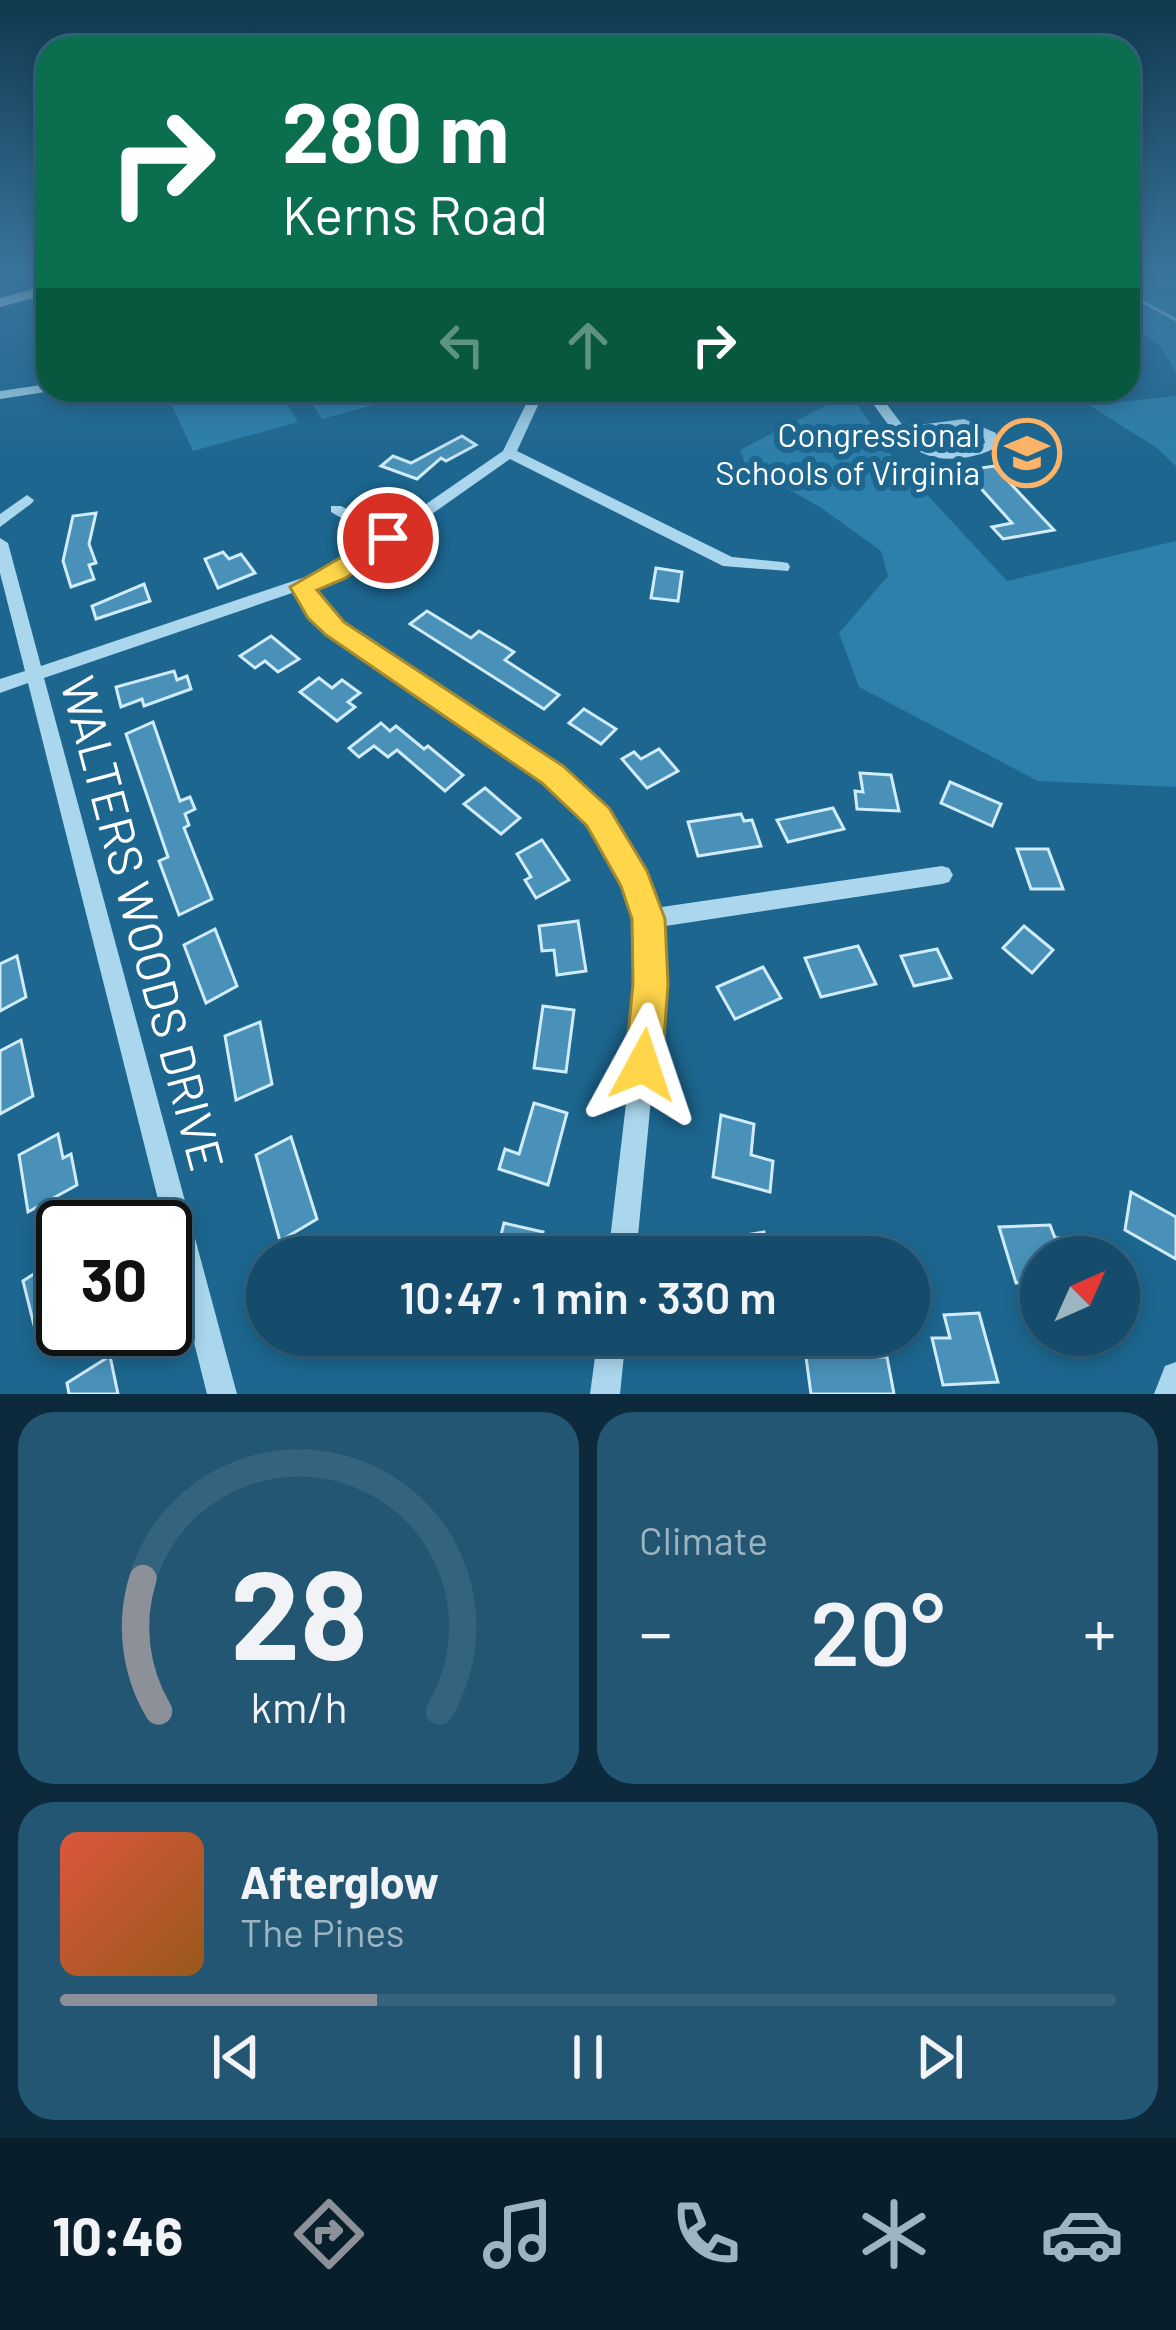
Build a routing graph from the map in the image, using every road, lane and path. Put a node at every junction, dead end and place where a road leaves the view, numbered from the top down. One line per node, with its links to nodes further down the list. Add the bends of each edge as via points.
1 (36, 390): 2 (street)
2 (0, 394)
3 (533, 402): 6 (street)
4 (879, 402): 5 (street)
5 (901, 431): 5 (street, via 964,423 999,449 929,455)
6 (509, 453): 10 (street); 12 (street, via 729,562)
7 (27, 500): 9 (street)
8 (336, 509): 10 (street)
9 (0, 522)
10 (388, 538): 13 (street)
11 (0, 543): 14 (street, WALTERS WOODS DRIVE)
12 (782, 567)
13 (303, 587): 14 (street); 17 (street, via 335,628 581,798 619,848)
14 (36, 674): 15 (street); 21 (street, WALTERS WOODS DRIVE)
15 (0, 686)
16 (942, 875): 17 (street)
17 (648, 919): 18 (street, via 651,984)
18 (624, 1236)
19 (610, 1356): 22 (street)
20 (1176, 1377): 23 (street)
21 (222, 1394)
22 (605, 1394)
23 (1168, 1394)

